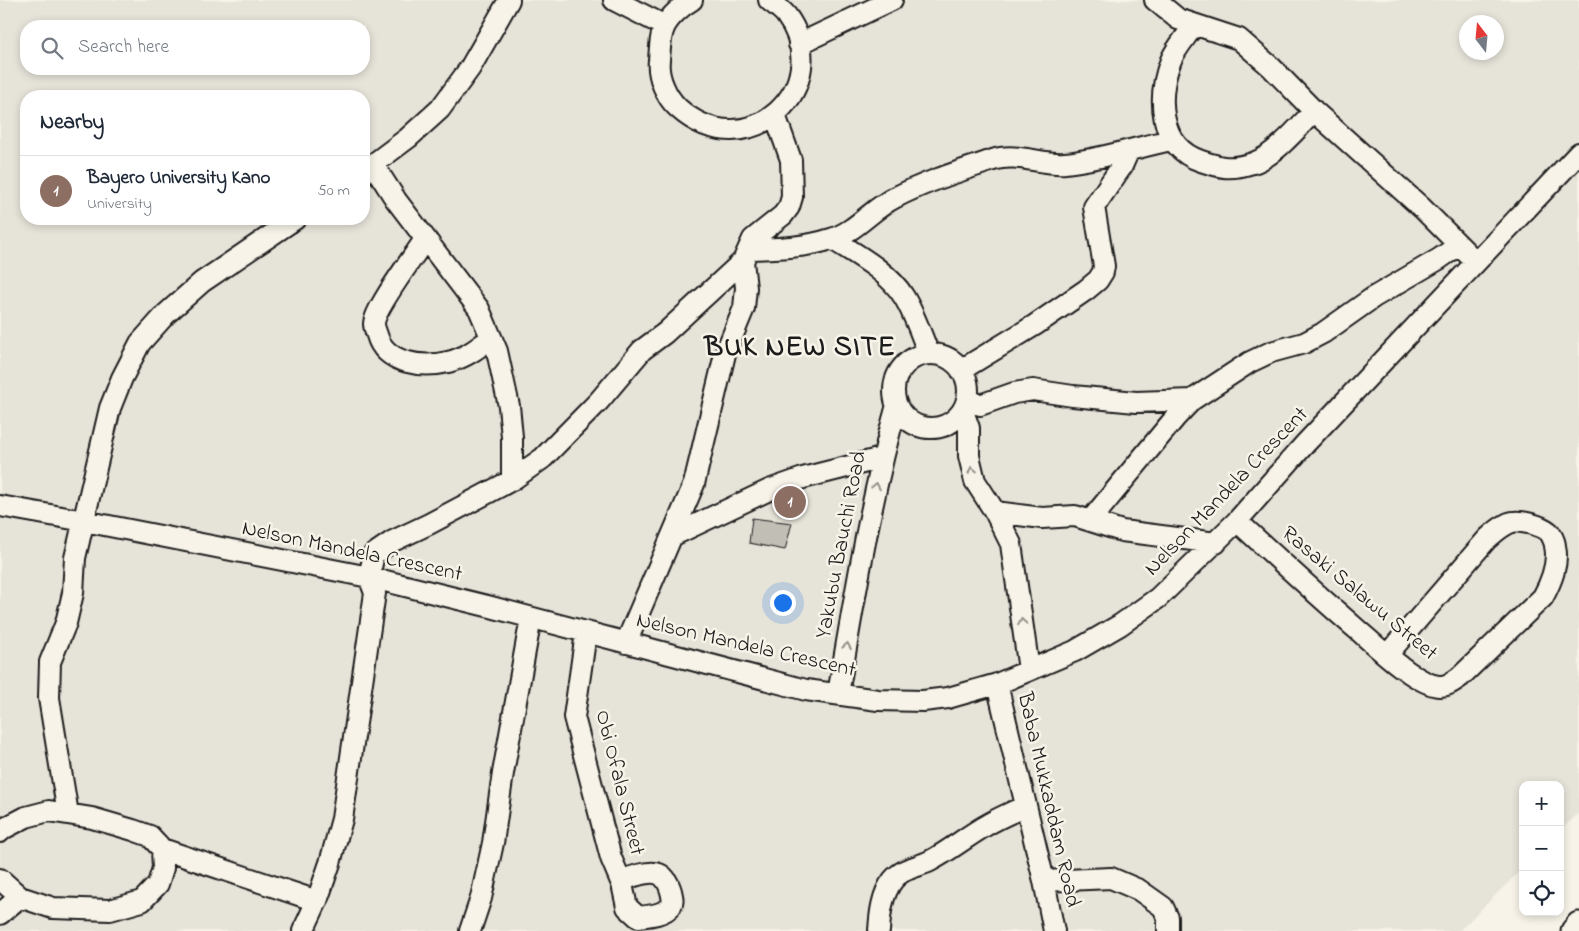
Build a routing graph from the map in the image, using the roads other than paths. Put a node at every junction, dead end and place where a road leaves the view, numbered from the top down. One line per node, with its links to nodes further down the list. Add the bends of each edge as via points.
1 (509, 0): 15 (street, via 470,68 440,109)
2 (614, 0): 8 (street)
3 (692, 0): 8 (street)
4 (769, 0): 9 (street, via 786,15)
5 (892, 0): 9 (street)
6 (1155, 0): 7 (street, via 1178,19)
7 (1194, 24): 10 (street, via 1239,39); 12 (street, via 1171,59 1165,85 1163,118)
8 (665, 26): 11 (street, via 658,63 663,85 674,104 690,119 711,128 733,131 755,126)
9 (799, 44): 11 (street, via 799,78 790,98)
10 (1314, 112): 12 (street, via 1282,144 1254,163 1224,169 1193,158); 20 (street)
11 (775, 115): 21 (street, via 791,160 792,197 783,215 753,239)
12 (1172, 140): 13 (street)
13 (1129, 150): 19 (street, via 1062,164 996,159 922,185 893,199); 25 (street, via 1094,207 1104,266 1098,280 1035,325)
14 (1579, 153): 22 (street, Nelson Mandela Crescent)
15 (370, 166)
16 (370, 170): 18 (street)
17 (286, 225): 34 (street, via 202,282 166,314 140,344 110,408)
18 (425, 239): 23 (street, via 480,309); 23 (street, via 373,323 379,342 390,355 403,361 428,363 448,362 474,352)
19 (832, 239): 21 (street); 24 (street, via 885,275 903,296)
20 (1459, 245): 22 (street); 26 (street, via 1374,297 1324,333 1250,362)
21 (746, 255): 30 (street, via 642,350 599,401 543,458); 36 (street, via 744,308 725,354 694,484)
22 (1477, 262): 35 (street, Nelson Mandela Crescent, via 1304,445)
23 (491, 338): 30 (street, via 509,406)
24 (929, 354): 25 (street, via 951,360); 27 (street, via 908,363 900,372 895,382)
25 (961, 370): 28 (street, via 968,389)
26 (1192, 400): 28 (street, via 1136,402 1033,390); 33 (street)
27 (897, 405): 28 (street, via 911,422 934,428 955,420); 29 (street, Yakubu Bauchi Road)
28 (965, 406): 32 (street, one-way to 28, via 975,481 969,456)
29 (882, 458): 36 (street, via 769,490); 45 (street, Yakubu Bauchi Road, one-way to 29)
30 (512, 480): 38 (street, via 393,541 374,554)
31 (0, 506): 34 (street, Nelson Mandela Crescent)
32 (995, 512): 33 (street, via 1042,518 1075,516); 43 (street, one-way to 32, via 1011,544)
33 (1090, 520): 37 (street, via 1122,531)
34 (84, 521): 38 (street, Nelson Mandela Crescent); 47 (street, via 66,623 50,662 48,698)
35 (1238, 521): 37 (street, Nelson Mandela Crescent); 42 (street, Rasaki Salawu Street)
36 (672, 536): 41 (street)
37 (1216, 543): 43 (street, Nelson Mandela Crescent, via 1158,598 1120,625 1075,652)
38 (369, 577): 39 (street, Nelson Mandela Crescent); 54 (street, via 375,593 342,819)
39 (531, 618): 40 (street, Nelson Mandela Crescent); 59 (street, via 493,843)
40 (586, 633): 41 (street, Nelson Mandela Crescent); 52 (street, Obi Ofala Street, via 574,717 611,858)
41 (626, 643): 45 (street, Nelson Mandela Crescent, via 806,690)
42 (1387, 655): 42 (street, Rasaki Salawu Street, via 1499,529 1510,522 1530,523 1549,532 1555,545 1556,563 1543,597 1460,678 1440,686 1428,683)
43 (1030, 670): 44 (street, Nelson Mandela Crescent)
44 (996, 684): 45 (street, Nelson Mandela Crescent, via 948,698 923,701 878,700); 46 (street, Baba Mukkaddam Road)
45 (838, 694)
46 (1026, 806): 51 (street, Baba Mukkaddam Road); 60 (street, via 986,825 928,862 901,872 892,881 883,903)
47 (68, 814): 48 (street, via 49,811 26,817); 49 (street, via 150,836)
48 (0, 832)
49 (162, 849): 53 (street, via 158,884 142,901 110,910 53,908); 54 (street)
50 (0, 879): 53 (street)
51 (1044, 881): 57 (street, Baba Mukkaddam Road); 61 (street, via 1111,878 1139,890 1163,908 1168,918)
52 (622, 884)
53 (20, 897): 55 (street)
54 (317, 901): 58 (street)
55 (0, 914)
56 (1579, 926): 62 (main road)
57 (1053, 929)
58 (303, 931)
59 (470, 931)
60 (879, 931)
61 (1168, 931)
62 (1574, 931)

